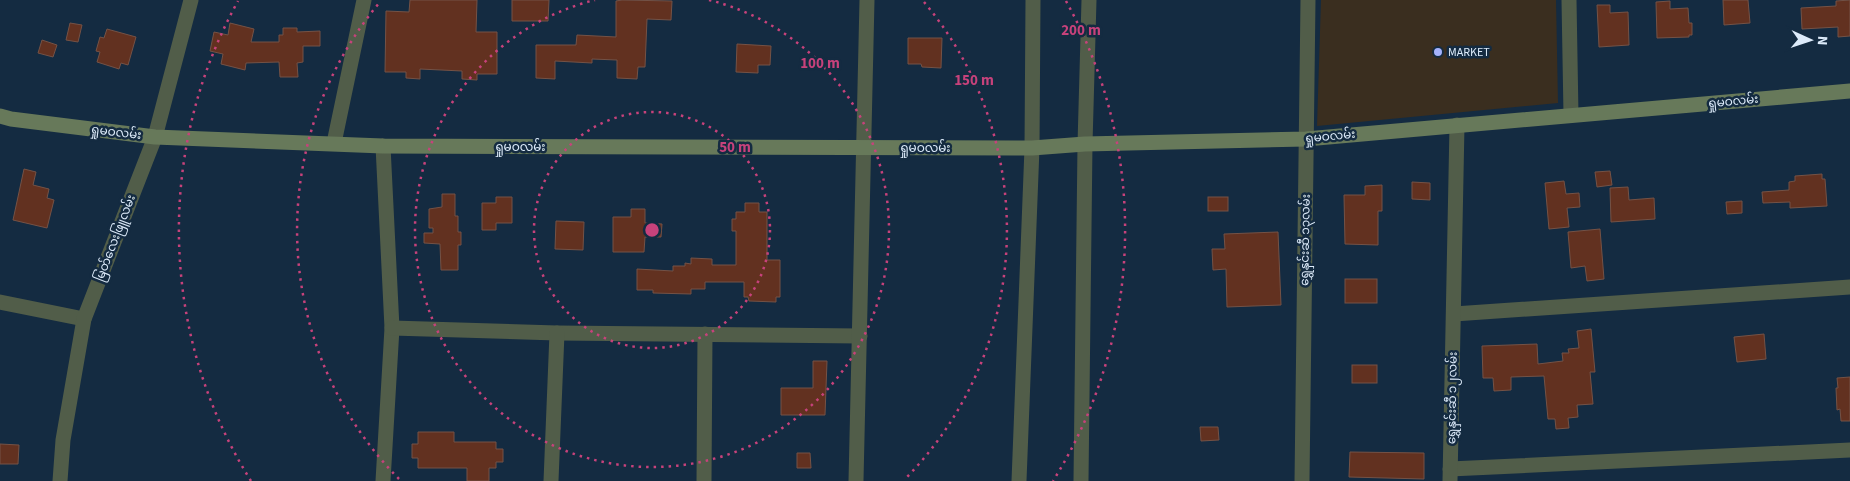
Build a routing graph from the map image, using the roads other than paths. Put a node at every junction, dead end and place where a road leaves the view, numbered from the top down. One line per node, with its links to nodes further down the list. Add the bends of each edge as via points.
1 (191, 0): 12 (street, မြတ်လေးဖြူလမ်း)
2 (364, 0): 14 (street)
3 (867, 0): 17 (street)
4 (1033, 0): 18 (street)
5 (1089, 0): 15 (street)
6 (1308, 0): 13 (street, ရွှေနှင်းဆီ ၁၃လမ်း)
7 (1569, 0): 9 (street)
8 (1850, 91): 9 (street, ရှုမဝလမ်း)
9 (1571, 115): 11 (street, ရှုမဝလမ်း)
10 (0, 116): 12 (street, ရှုမဝလမ်း)
11 (1456, 124): 13 (street, ရှုမဝလမ်း); 21 (street, ရွှေနှင်းဆီ ၁၂လမ်း)
12 (155, 136): 14 (street, ရှုမဝလမ်း); 22 (street, မြတ်လေးဖြူလမ်း)
13 (1306, 138): 15 (street, ရှုမဝလမ်း); 36 (street, ရွှေနှင်းဆီ ၁၃လမ်း)
14 (334, 144): 16 (street, ရှုမဝလမ်း)
15 (1085, 144): 18 (street, ရှုမဝလမ်း); 35 (street)
16 (383, 146): 17 (street, ရှုမဝလမ်း); 23 (street)
17 (865, 148): 18 (street, ရှုမဝလမ်း); 26 (street)
18 (1032, 148): 34 (street)
19 (1850, 287): 21 (street)
20 (0, 302): 22 (street)
21 (1454, 314): 28 (street, ရွှေနှင်းဆီ ၁၂လမ်း)
22 (84, 319): 29 (street, မြတ်လေးဖြူလမ်း, via 63,440)
23 (392, 328): 24 (street); 30 (street)
24 (556, 333): 25 (street); 31 (street)
25 (705, 334): 26 (street); 32 (street)
26 (860, 336): 33 (street)
27 (1850, 450): 28 (street)
28 (1450, 475)
29 (60, 481)
30 (384, 481)
31 (551, 481)
32 (704, 481)
33 (856, 481)
34 (1019, 481)
35 (1081, 481)
36 (1302, 481)

